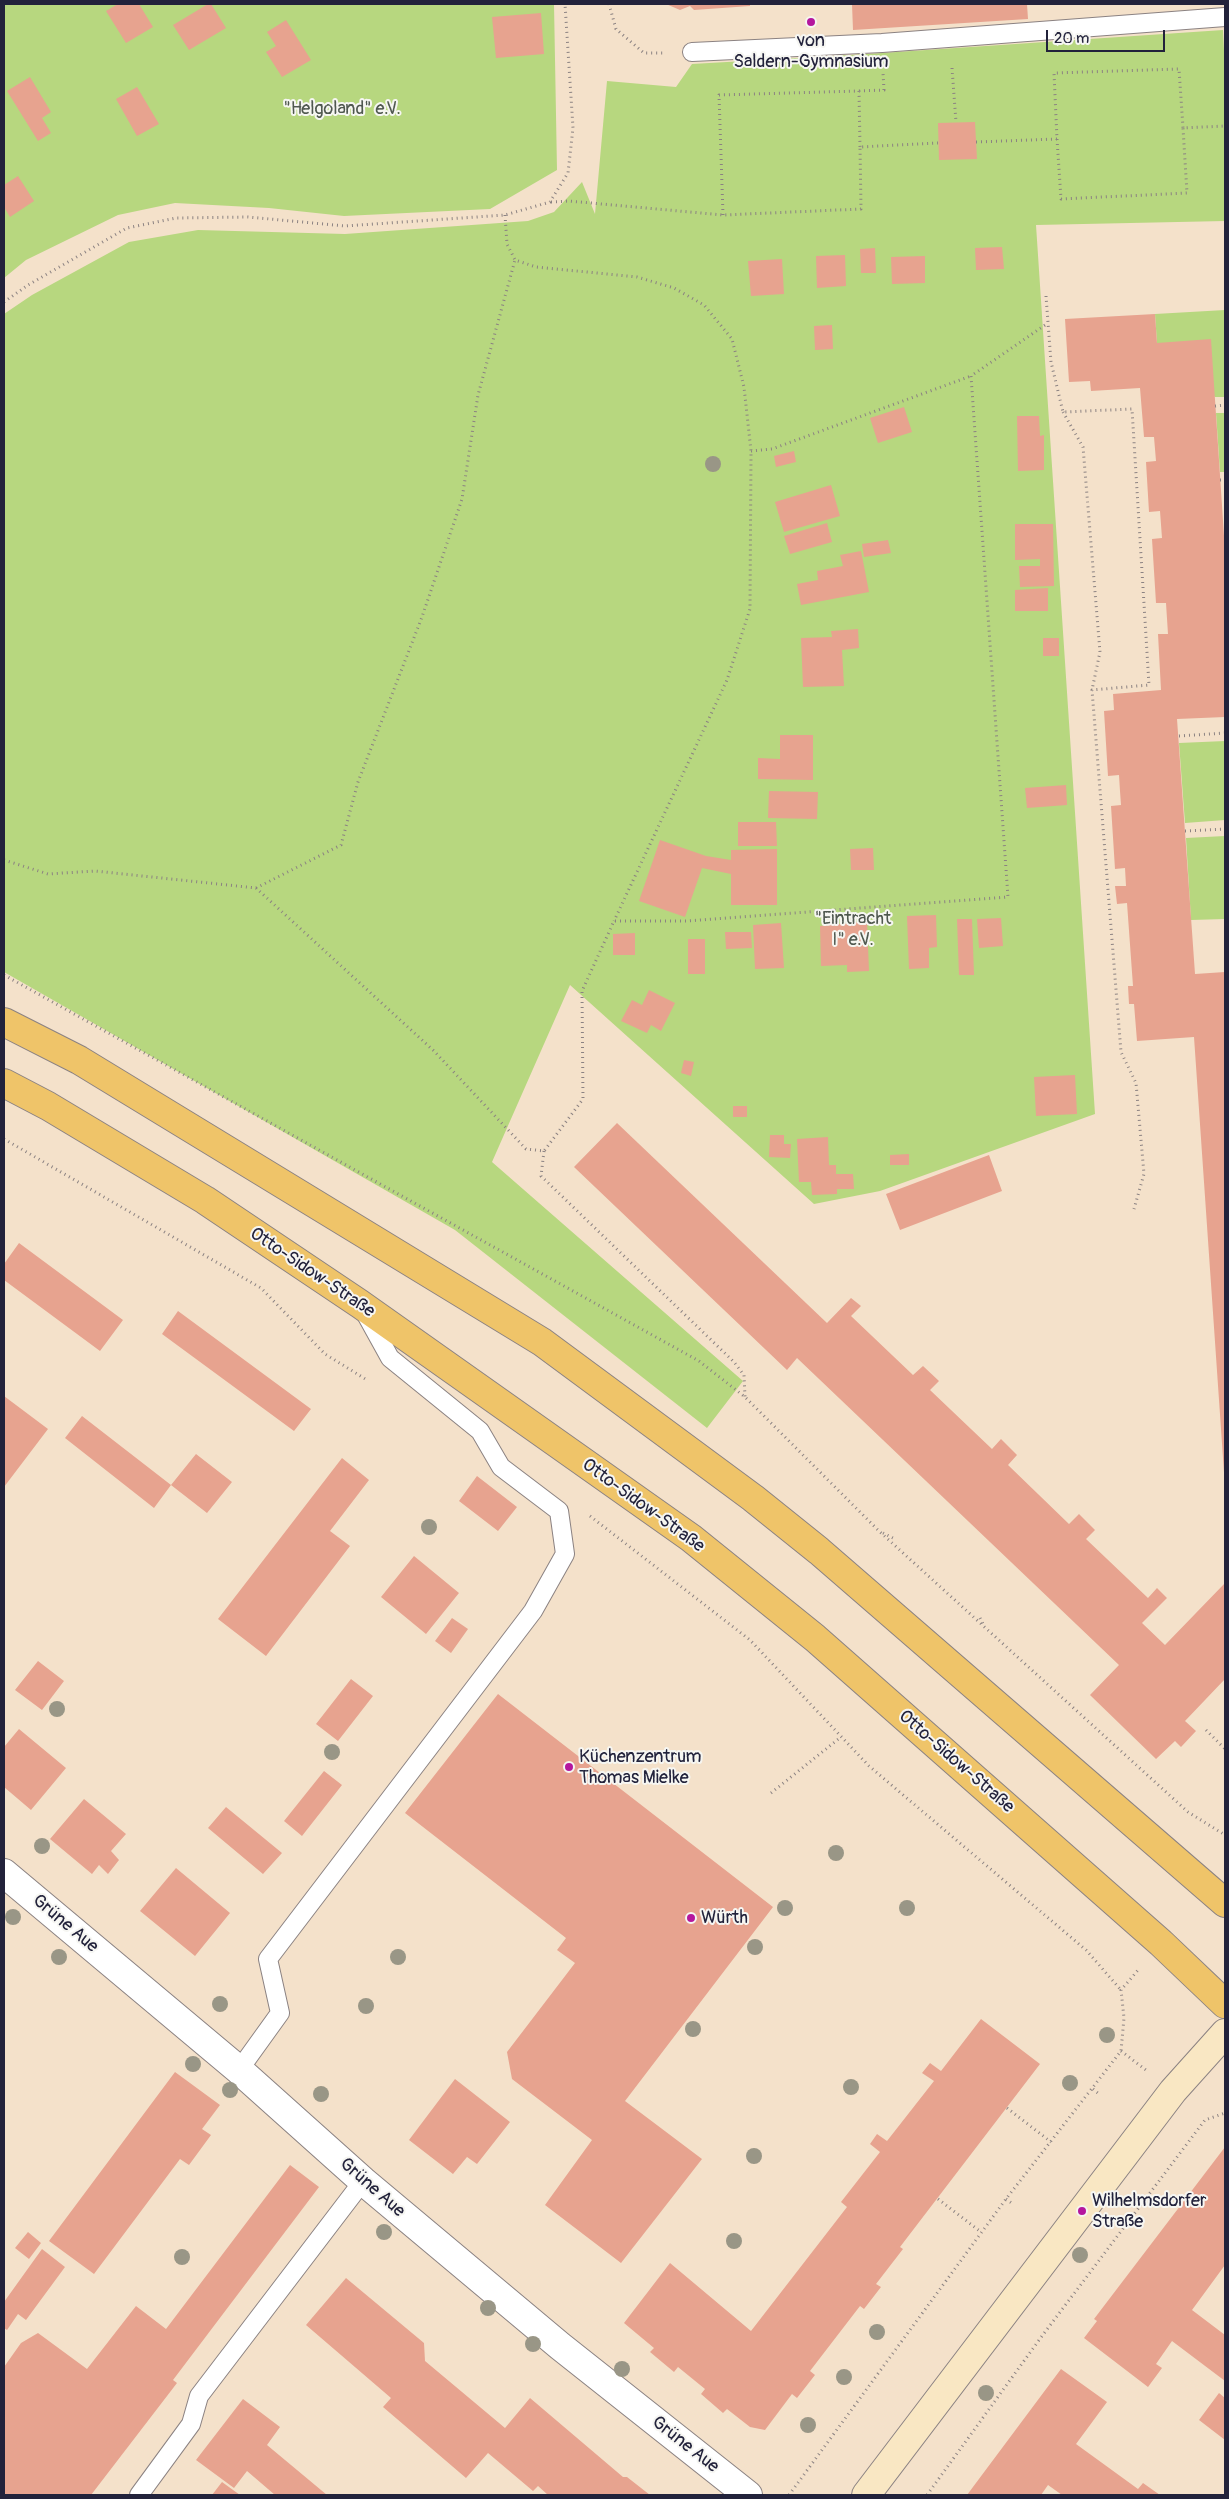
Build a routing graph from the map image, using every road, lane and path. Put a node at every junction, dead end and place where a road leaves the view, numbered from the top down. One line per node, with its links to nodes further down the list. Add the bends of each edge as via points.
1 (565, 4): 13 (path, via 573,128 568,173)
2 (609, 4): 5 (path, via 616,29 644,53)
3 (1225, 17): 4 (lane)
4 (950, 38): 5 (lane); 6 (path)
5 (692, 52)
6 (956, 122)
7 (1225, 126): 8 (path)
8 (1183, 128): 9 (path, via 1179,69 1054,74); 9 (path, via 1187,194 1061,199)
9 (1057, 139): 10 (path)
10 (976, 142)
11 (938, 143): 12 (path)
12 (860, 147): 14 (path, via 861,209); 14 (path, via 859,91 719,95)
13 (550, 202): 14 (path, via 578,201); 15 (path)
14 (724, 214)
15 (504, 215): 16 (path, via 507,244); 18 (path, via 345,226 248,217 176,218 127,228)
16 (515, 260): 24 (path, via 536,267 637,277 674,288 704,305 732,339 744,387); 33 (path, via 478,395 462,499 422,617 358,782 341,845)
17 (1046, 296): 19 (path)
18 (4, 302)
19 (1048, 323): 20 (path); 23 (path, via 1051,362)
20 (971, 376): 24 (path, via 772,449); 34 (path, via 1008,898 687,920)
21 (1225, 405): 22 (path)
22 (1215, 406)
23 (1062, 412): 27 (path, via 1083,447 1100,652); 27 (path, via 1132,409 1149,685)
24 (751, 451): 34 (path, via 750,609 727,680)
25 (1220, 480): 26 (path)
26 (1225, 480)
27 (1092, 690): 39 (path, via 1121,1052 1136,1083 1144,1174)
28 (1225, 733): 29 (path)
29 (1179, 736)
30 (1225, 829): 31 (path)
31 (1185, 831)
32 (4, 860): 33 (path, via 48,874 95,871)
33 (256, 888): 38 (path, via 434,1051 526,1149)
34 (614, 921): 38 (path, via 582,991 583,1098)
35 (4, 975): 41 (path, via 699,1361)
36 (4, 1022): 52 (main road, via 79,1060 542,1342 753,1498 819,1551)
37 (4, 1083): 40 (main road, Otto-Sidow-Straße, via 204,1200)
38 (544, 1151): 41 (path, via 541,1176 734,1362 744,1375)
39 (1134, 1209)
40 (360, 1304): 53 (main road, Otto-Sidow-Straße, via 691,1538 815,1638 1161,1943); 56 (lane, via 390,1358 480,1431 501,1467 559,1511 565,1554 533,1611 268,1959 280,2013)
41 (745, 1397): 42 (path)
42 (880, 1532): 43 (path); 45 (path)
43 (893, 1538)
44 (980, 1618): 45 (path)
45 (986, 1628): 50 (path, via 1188,1812)
46 (1206, 1730): 48 (path)
47 (841, 1737): 49 (path)
48 (1225, 1749)
49 (771, 1793)
50 (1225, 1835)
51 (4, 1873): 56 (street, Grüne Aue)
52 (1225, 1903)
53 (1225, 2004)
54 (1225, 2033): 70 (main road, via 1173,2091)
55 (1121, 2051): 57 (path)
56 (239, 2070): 62 (street, Grüne Aue)
57 (1093, 2089): 58 (path); 61 (path)
58 (1100, 2095)
59 (1006, 2108): 61 (path)
60 (1225, 2113): 71 (path, via 1205,2120)
61 (1051, 2142): 64 (path)
62 (363, 2181): 67 (lane, via 199,2396 191,2424); 68 (street, Grüne Aue, via 560,2346)
63 (938, 2199): 66 (path)
64 (1006, 2199): 65 (path); 66 (path)
65 (1013, 2204)
66 (981, 2232): 69 (path)
67 (139, 2495)
68 (748, 2495)
69 (788, 2495)
70 (866, 2495)
71 (927, 2495)

